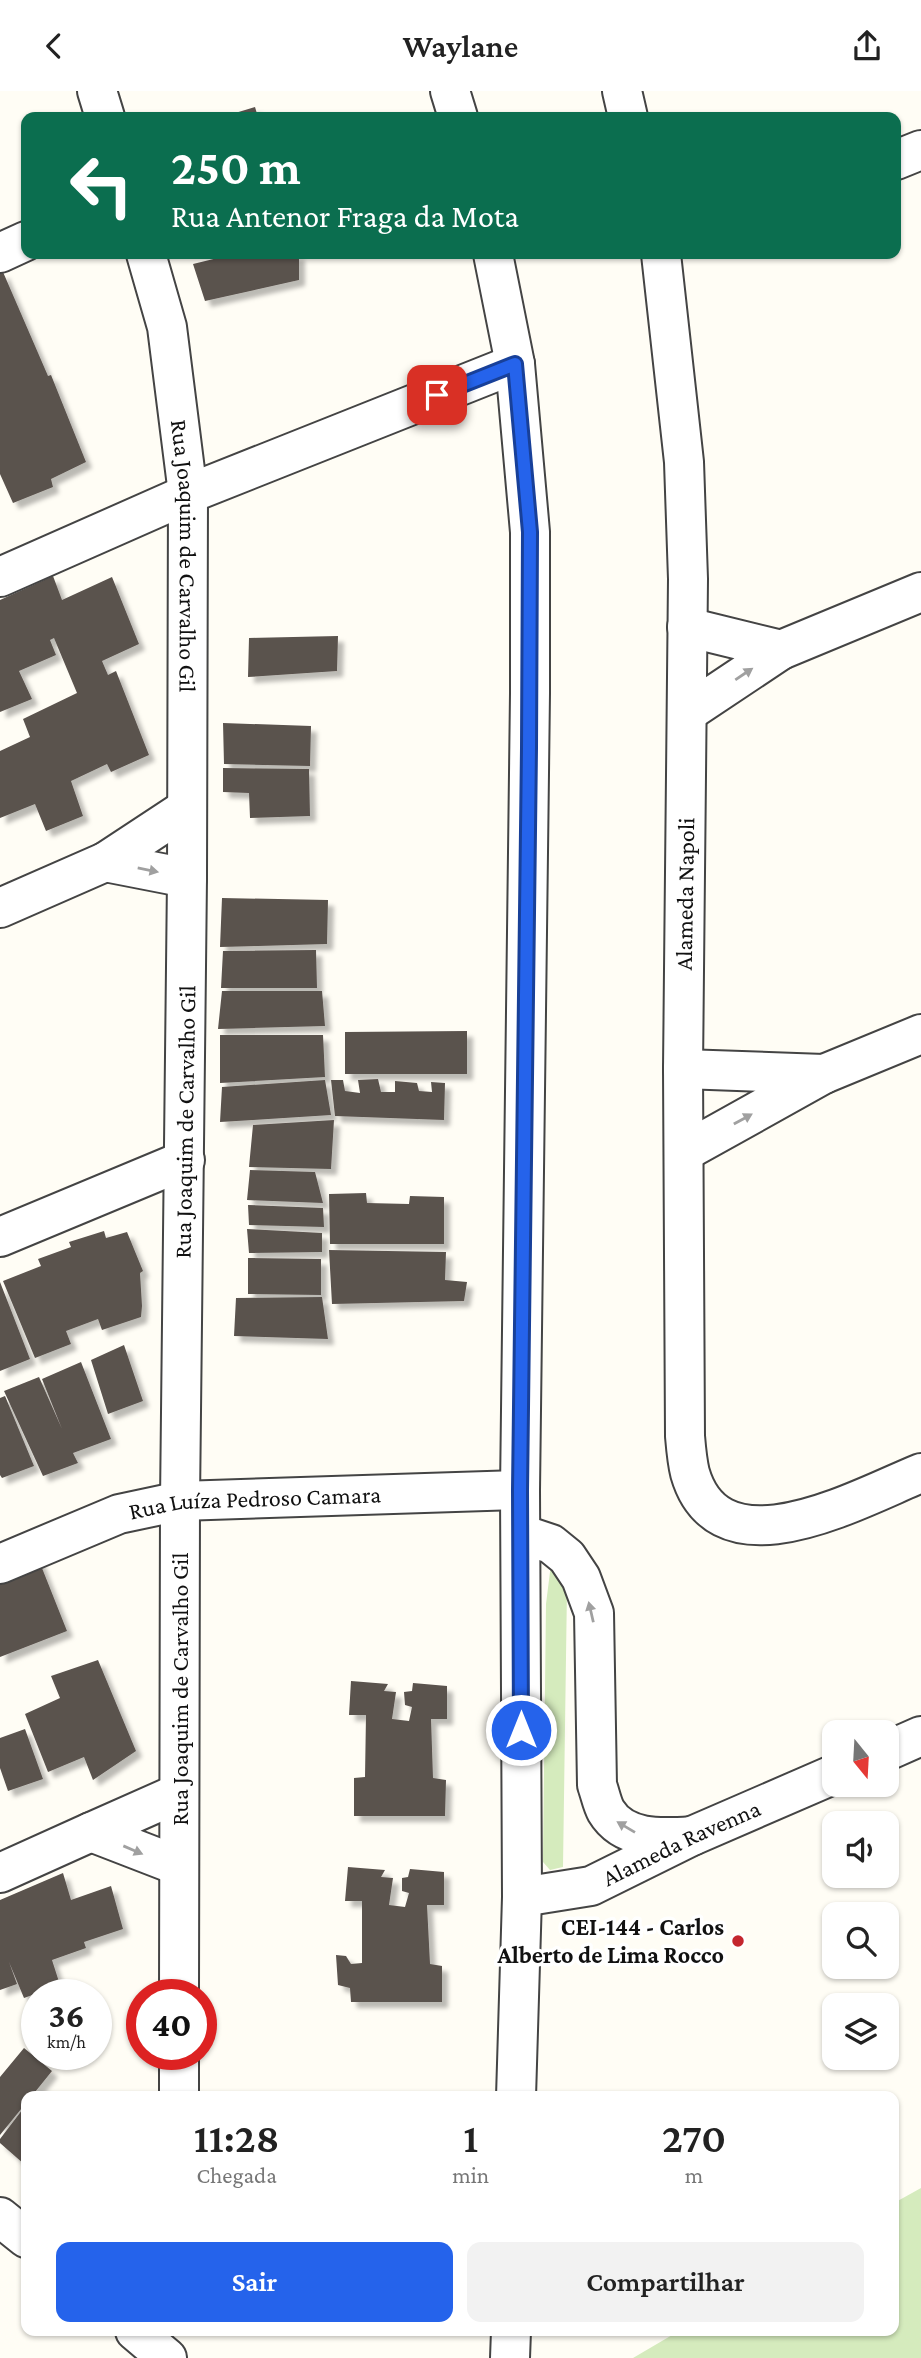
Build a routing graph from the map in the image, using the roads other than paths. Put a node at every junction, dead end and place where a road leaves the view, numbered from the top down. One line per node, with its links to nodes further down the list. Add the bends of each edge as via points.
1 (97, 91): 4 (street)
2 (450, 91): 5 (street)
3 (622, 91): 6 (street)
4 (104, 112)
5 (456, 112)
6 (627, 112)
7 (921, 150): 8 (street)
8 (901, 158)
9 (21, 243): 10 (street)
10 (0, 253)
11 (147, 259): 15 (street, Rua Joaquim de Carvalho Gil, via 167,327)
12 (495, 259): 14 (street)
13 (663, 259): 18 (street, Alameda Napoli, via 684,462)
14 (515, 364): 15 (street); 32 (street, via 530,532)
15 (188, 494): 16 (street); 21 (street, Rua Joaquim de Carvalho Gil)
16 (0, 577)
17 (921, 592): 19 (street)
18 (687, 627): 19 (street); 20 (street, Alameda Napoli)
19 (781, 650): 20 (street, one-way to 19)
20 (688, 712): 26 (street, Alameda Napoli)
21 (187, 808): 22 (street); 23 (street, Rua Joaquim de Carvalho Gil)
22 (105, 862): 23 (street, one-way to 23); 24 (street)
23 (187, 878): 29 (street, Rua Joaquim de Carvalho Gil)
24 (0, 908)
25 (921, 1034): 27 (street)
26 (683, 1069): 27 (street); 28 (street, Alameda Napoli)
27 (824, 1074): 28 (street, one-way to 27)
28 (684, 1152): 31 (street, Alameda Napoli, via 685,1436 690,1474 705,1503 727,1520 753,1527 784,1525)
29 (185, 1160): 30 (street); 33 (street, Rua Joaquim de Carvalho Gil)
30 (0, 1237)
31 (921, 1473)
32 (520, 1490): 33 (street, Rua Luíza Pedroso Camara); 34 (street)
33 (180, 1501): 35 (street, Rua Luíza Pedroso Camara, via 119,1514); 39 (street, Rua Joaquim de Carvalho Gil)
34 (521, 1534): 41 (street, one-way to 34, via 641,1836 620,1826 606,1812 597,1785 594,1613 567,1557 551,1544); 44 (street)
35 (0, 1564)
36 (921, 1736): 37 (street)
37 (900, 1745)
38 (822, 1780): 41 (street, Alameda Ravenna)
39 (179, 1793): 40 (street); 42 (street, Rua Joaquim de Carvalho Gil)
40 (91, 1832): 42 (street, one-way to 42); 43 (street)
41 (692, 1836): 44 (street, Alameda Ravenna, via 591,1886)
42 (179, 1866): 45 (street, Rua Joaquim de Carvalho Gil)
43 (0, 1873)
44 (522, 1898): 48 (street)
45 (179, 1979)
46 (179, 2070): 47 (street)
47 (179, 2091)
48 (516, 2091)
49 (0, 2217): 50 (street)
50 (21, 2234)
51 (141, 2336): 54 (street)
52 (183, 2336): 55 (street)
53 (511, 2336): 56 (street)
54 (167, 2358)
55 (184, 2358)
56 (510, 2358)

